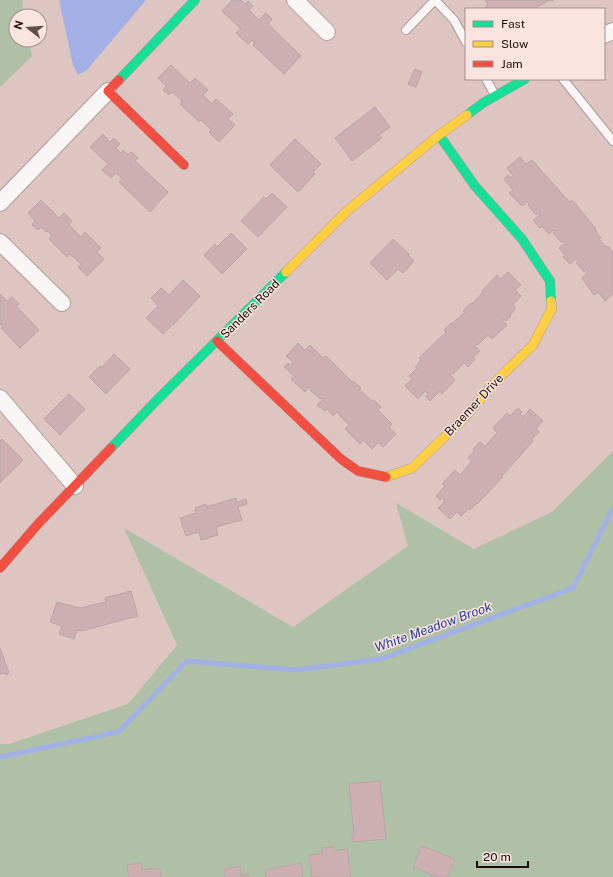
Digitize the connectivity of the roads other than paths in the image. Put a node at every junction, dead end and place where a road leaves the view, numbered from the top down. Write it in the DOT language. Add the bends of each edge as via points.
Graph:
graph roads {
  1 [pos="195,0"];
  2 [pos="295,0"];
  3 [pos="435,0"];
  4 [pos="406,30"];
  5 [pos="327,32"];
  6 [pos="465,40"];
  7 [pos="487,80"];
  8 [pos="523,80"];
  9 [pos="564,80"];
  10 [pos="108,91"];
  11 [pos="495,96"];
  12 [pos="439,135"];
  13 [pos="613,141"];
  14 [pos="184,166"];
  15 [pos="0,203"];
  16 [pos="0,242"];
  17 [pos="62,303"];
  18 [pos="217,341"];
  19 [pos="0,398"];
  20 [pos="75,486"];
  21 [pos="0,568"];
  1 -- 10 [label="street"];
  2 -- 5 [label="street"];
  3 -- 4 [label="lane"];
  3 -- 6 [label="lane" via="454,20"];
  7 -- 11 [label="lane"];
  8 -- 11 [label="street, Sanders Road"];
  9 -- 13 [label="lane"];
  10 -- 14 [label="street"];
  10 -- 15 [label="street"];
  11 -- 12 [label="street, Sanders Road"];
  12 -- 18 [label="street, Sanders Road" via="346,211"];
  12 -- 18 [label="street, Braemer Drive" via="475,186 522,239 550,281 552,308 533,345 412,468 387,477 358,471 341,459"];
  16 -- 17 [label="street"];
  18 -- 20 [label="street, Sanders Road"];
  19 -- 20 [label="street"];
  20 -- 21 [label="street, Sanders Road"];
}
